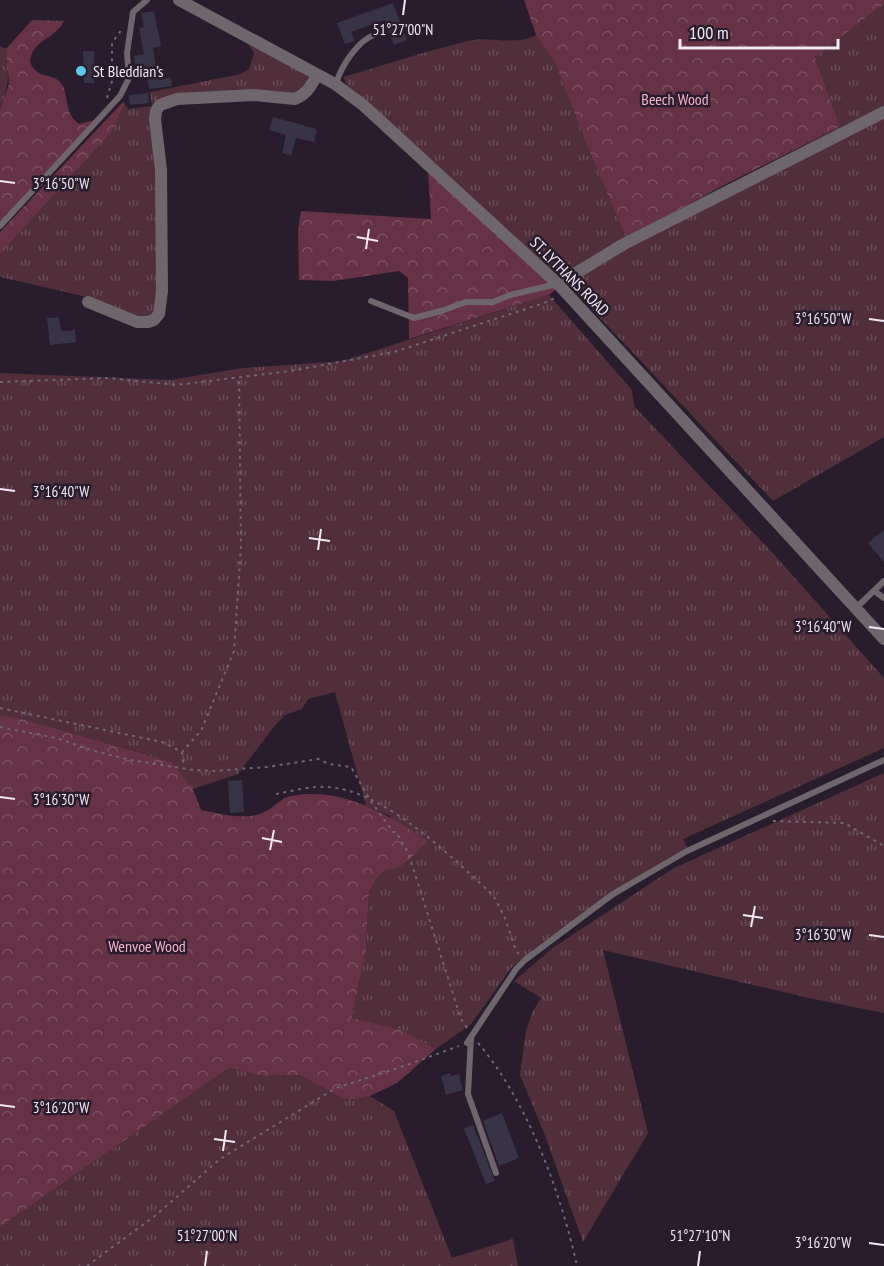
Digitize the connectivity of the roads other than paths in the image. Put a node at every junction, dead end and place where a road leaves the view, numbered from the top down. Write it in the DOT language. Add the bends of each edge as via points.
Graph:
graph roads {
  1 [pos="147,0"];
  2 [pos="179,0"];
  3 [pos="376,33"];
  4 [pos="317,75"];
  5 [pos="335,84"];
  6 [pos="884,112"];
  7 [pos="0,226"];
  8 [pos="562,288"];
  9 [pos="371,301"];
  10 [pos="88,302"];
  11 [pos="884,581"];
  12 [pos="874,591"];
  13 [pos="884,598"];
  14 [pos="856,608"];
  15 [pos="884,639"];
  16 [pos="884,760"];
  17 [pos="496,1173"];
  1 -- 7 [label="lane" via="133,12 127,53 129,78 120,96"];
  2 -- 4 [label="street, ST. LYTHANS ROAD"];
  3 -- 5 [label="lane" via="363,41 346,61"];
  4 -- 5 [label="street, ST. LYTHANS ROAD"];
  4 -- 10 [label="street" via="303,96 295,99 229,96 177,99 160,105 155,119 162,188 159,314 154,320 137,322"];
  5 -- 8 [label="street, ST. LYTHANS ROAD" via="363,105"];
  6 -- 8 [label="street" via="624,244"];
  8 -- 9 [label="lane" via="510,295 493,302 466,302 414,318"];
  8 -- 14 [label="street, ST. LYTHANS ROAD"];
  11 -- 12 [label="lane"];
  12 -- 13 [label="lane"];
  12 -- 14 [label="lane"];
  14 -- 15 [label="street, ST. LYTHANS ROAD"];
  16 -- 17 [label="lane" via="687,851 613,894 516,969 470,1038 468,1094"];
}
